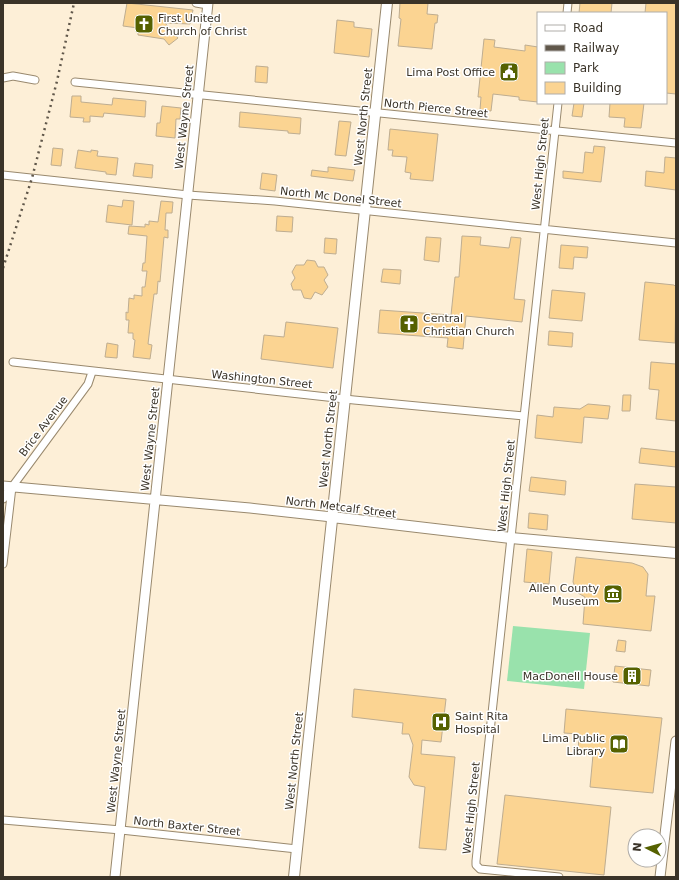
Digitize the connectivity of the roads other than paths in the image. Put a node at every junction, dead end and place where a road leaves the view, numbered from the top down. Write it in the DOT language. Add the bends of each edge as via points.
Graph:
graph roads {
  1 [pos="196,3"];
  2 [pos="387,3"];
  3 [pos="208,4"];
  4 [pos="3,78"];
  5 [pos="35,80"];
  6 [pos="75,82"];
  7 [pos="198,95"];
  8 [pos="558,104"];
  9 [pos="375,113"];
  10 [pos="555,131"];
  11 [pos="676,143"];
  12 [pos="3,175"];
  13 [pos="188,195"];
  14 [pos="365,211"];
  15 [pos="544,229"];
  16 [pos="676,243"];
  17 [pos="13,362"];
  18 [pos="92,372"];
  19 [pos="168,380"];
  20 [pos="345,399"];
  21 [pos="524,416"];
  22 [pos="7,486"];
  23 [pos="3,498"];
  24 [pos="156,500"];
  25 [pos="332,517"];
  26 [pos="511,538"];
  27 [pos="676,553"];
  28 [pos="3,564"];
  29 [pos="676,741"];
  30 [pos="3,820"];
  31 [pos="121,830"];
  32 [pos="296,849"];
  33 [pos="115,877"];
  34 [pos="294,877"];
  35 [pos="559,877"];
  36 [pos="660,877"];
  1 -- 3 [label="street"];
  2 -- 9 [label="main road, West North Street"];
  3 -- 7 [label="street, West Wayne Street"];
  4 -- 5 [label="street" via="13,76"];
  6 -- 7 [label="street, North Pierce Street"];
  7 -- 9 [label="street, North Pierce Street"];
  7 -- 13 [label="street, West Wayne Street"];
  8 -- 10 [label="street, West High Street"];
  9 -- 10 [label="street, North Pierce Street"];
  9 -- 14 [label="main road, West North Street"];
  10 -- 11 [label="street, North Pierce Street"];
  10 -- 15 [label="street, West High Street"];
  12 -- 13 [label="street, North Mc Donel Street"];
  13 -- 14 [label="street, North Mc Donel Street"];
  13 -- 19 [label="street, West Wayne Street"];
  14 -- 15 [label="street, North Mc Donel Street"];
  14 -- 20 [label="main road, West North Street"];
  15 -- 16 [label="street, North Mc Donel Street"];
  15 -- 21 [label="street, West High Street"];
  17 -- 18 [label="street, Washington Street"];
  18 -- 19 [label="street, Washington Street"];
  18 -- 22 [label="street, Brice Avenue" via="88,384"];
  19 -- 20 [label="street, Washington Street"];
  19 -- 24 [label="street, West Wayne Street"];
  20 -- 21 [label="street, Washington Street"];
  20 -- 25 [label="main road, West North Street"];
  21 -- 26 [label="street, West High Street"];
  22 -- 23 [label="street"];
  22 -- 24 [label="street, North Metcalf Street"];
  22 -- 28 [label="street, Brice Avenue"];
  24 -- 25 [label="street, North Metcalf Street"];
  24 -- 31 [label="street, West Wayne Street"];
  25 -- 26 [label="main road, North Metcalf Street"];
  25 -- 32 [label="main road, West North Street"];
  26 -- 27 [label="main road, North Metcalf Street"];
  26 -- 35 [label="street, West High Street" via="476,865 480,869"];
  29 -- 36 [label="street"];
  30 -- 31 [label="street, North Baxter Street"];
  31 -- 32 [label="street, North Baxter Street"];
  31 -- 33 [label="street, West Wayne Street"];
  32 -- 34 [label="main road, West North Street"];
}
